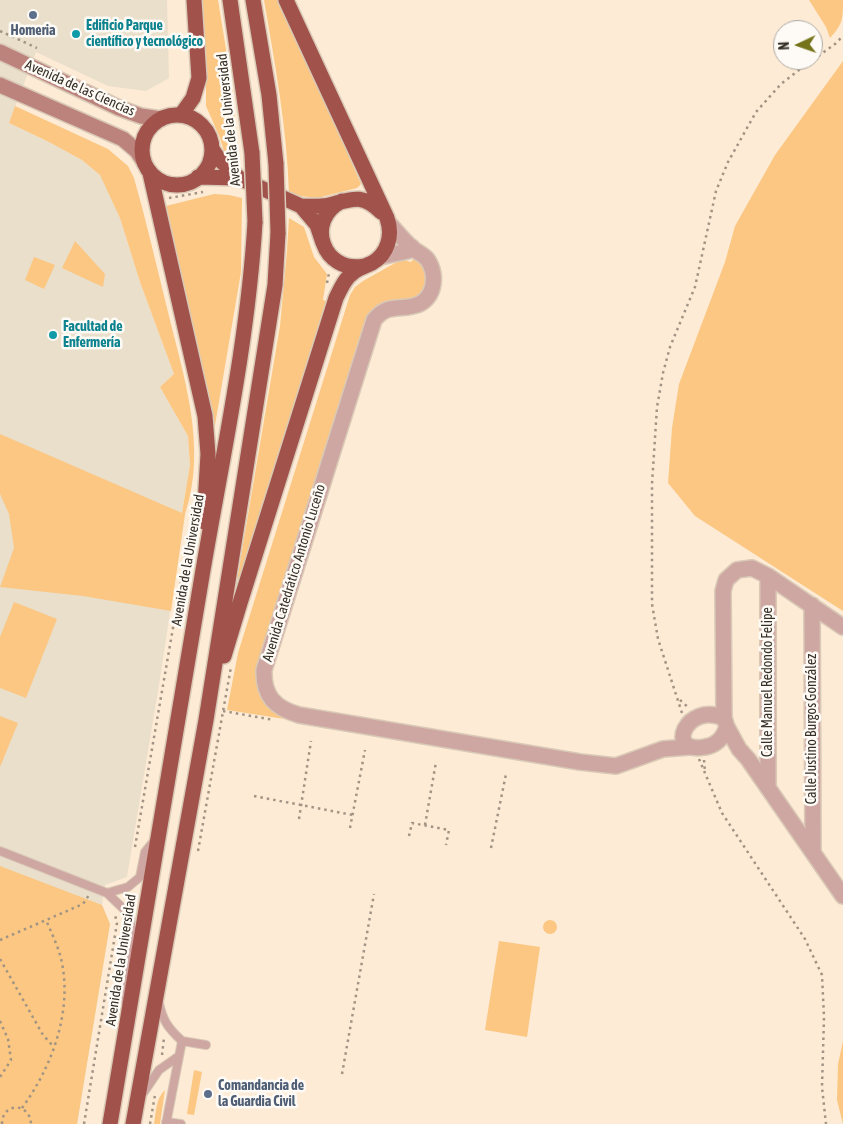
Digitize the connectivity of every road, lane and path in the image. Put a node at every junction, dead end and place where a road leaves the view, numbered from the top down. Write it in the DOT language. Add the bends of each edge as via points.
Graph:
graph roads {
  1 [pos="194,0"];
  2 [pos="230,0"];
  3 [pos="254,0"];
  4 [pos="286,0"];
  5 [pos="0,31"];
  6 [pos="843,36"];
  7 [pos="37,48"];
  8 [pos="0,52"];
  9 [pos="823,53"];
  10 [pos="800,70"];
  11 [pos="1,89"];
  12 [pos="181,115"];
  13 [pos="161,119"];
  14 [pos="212,149"];
  15 [pos="147,167"];
  16 [pos="198,177"];
  17 [pos="239,178"];
  18 [pos="342,201"];
  19 [pos="301,206"];
  20 [pos="386,218"];
  21 [pos="323,243"];
  22 [pos="412,248"];
  23 [pos="380,257"];
  24 [pos="364,266"];
  25 [pos="192,518"];
  26 [pos="203,571"];
  27 [pos="768,576"];
  28 [pos="812,605"];
  29 [pos="843,627"];
  30 [pos="232,660"];
  31 [pos="679,699"];
  32 [pos="223,711"];
  33 [pos="206,720"];
  34 [pos="276,720"];
  35 [pos="720,725"];
  36 [pos="684,730"];
  37 [pos="311,741"];
  38 [pos="692,748"];
  39 [pos="663,749"];
  40 [pos="365,750"];
  41 [pos="436,762"];
  42 [pos="506,774"];
  43 [pos="768,788"];
  44 [pos="254,796"];
  45 [pos="301,805"];
  46 [pos="353,815"];
  47 [pos="298,819"];
  48 [pos="425,826"];
  49 [pos="350,828"];
  50 [pos="409,836"];
  51 [pos="157,838"];
  52 [pos="446,845"];
  53 [pos="135,848"];
  54 [pos="491,848"];
  55 [pos="0,851"];
  56 [pos="813,853"];
  57 [pos="197,855"];
  58 [pos="95,888"];
  59 [pos="107,893"];
  60 [pos="374,894"];
  61 [pos="843,896"];
  62 [pos="46,920"];
  63 [pos="0,940"];
  64 [pos="0,959"];
  65 [pos="158,987"];
  66 [pos="128,1015"];
  67 [pos="0,1021"];
  68 [pos="167,1024"];
  69 [pos="182,1041"];
  70 [pos="206,1045"];
  71 [pos="54,1047"];
  72 [pos="179,1056"];
  73 [pos="159,1070"];
  74 [pos="342,1074"];
  75 [pos="0,1078"];
  76 [pos="22,1108"];
  77 [pos="136,1108"];
  78 [pos="0,1113"];
  79 [pos="3,1117"];
  80 [pos="166,1123"];
  81 [pos="2,1124"];
  82 [pos="31,1124"];
  83 [pos="84,1124"];
  84 [pos="110,1124"];
  85 [pos="134,1124"];
  86 [pos="150,1124"];
  87 [pos="181,1124"];
  88 [pos="826,1124"];
  1 -- 12 [label="highway" via="200,78 193,98"];
  2 -- 26 [label="highway, Avenida de la Universidad, bridge" via="252,153 255,222 240,367"];
  3 -- 33 [label="highway, bridge" via="276,164 278,233 275,285"];
  4 -- 20 [label="highway"];
  5 -- 7 [label="path"];
  6 -- 9 [label="path"];
  8 -- 13 [label="main road, Avenida de las Ciencias" via="118,108"];
  10 -- 31 [label="path" via="781,84 756,112 728,162 716,191 695,287 670,347 663,373 657,407 652,484 652,604 658,638"];
  11 -- 15 [label="main road" via="123,139 137,151"];
  12 -- 13 [label="highway"];
  12 -- 14 [label="highway" via="203,127"];
  13 -- 15 [label="highway" via="150,127 145,136 142,150"];
  14 -- 16 [label="highway" via="208,165"];
  14 -- 17 [label="highway"];
  15 -- 16 [label="highway" via="164,183 186,184"];
  15 -- 26 [label="highway" via="204,416 208,454"];
  16 -- 17 [label="highway"];
  17 -- 19 [label="highway"];
  18 -- 19 [label="highway"];
  18 -- 20 [label="highway" via="367,200"];
  18 -- 21 [label="highway" via="324,218"];
  19 -- 21 [label="highway" via="317,225"];
  20 -- 22 [label="street, Avenida Catedrático Antonio Luceño"];
  20 -- 23 [label="highway" via="390,230 388,243"];
  21 -- 24 [label="highway" via="330,256 339,263 350,267"];
  22 -- 23 [label="street"];
  22 -- 39 [label="street, Avenida Catedrático Antonio Luceño" via="427,259 434,286 418,304 388,308 374,320 264,670 269,696 282,709 299,715 580,762 616,766"];
  23 -- 24 [label="highway"];
  24 -- 33 [label="highway" via="343,283 336,298"];
  25 -- 53 [label="path"];
  26 -- 51 [label="highway, Avenida de la Universidad"];
  27 -- 28 [label="street"];
  27 -- 35 [label="street" via="752,568 737,570 726,580 723,591 724,696"];
  27 -- 43 [label="street, Calle Manuel Redondo Felipe"];
  28 -- 29 [label="street"];
  28 -- 56 [label="street, Calle Justino Burgos González"];
  30 -- 32 [label="path"];
  32 -- 34 [label="path"];
  32 -- 57 [label="path"];
  33 -- 65 [label="highway"];
  35 -- 36 [label="street" via="695,718"];
  35 -- 38 [label="street" via="709,746"];
  35 -- 43 [label="street"];
  36 -- 38 [label="street" via="684,742"];
  36 -- 39 [label="street, Avenida Catedrático Antonio Luceño"];
  37 -- 45 [label="path"];
  38 -- 39 [label="street, Avenida Catedrático Antonio Luceño"];
  38 -- 88 [label="path" via="722,813 805,939 822,975 822,1087"];
  40 -- 46 [label="path"];
  41 -- 48 [label="path"];
  42 -- 54 [label="path"];
  43 -- 56 [label="street"];
  44 -- 45 [label="path"];
  45 -- 46 [label="path"];
  45 -- 47 [label="path"];
  46 -- 49 [label="path"];
  48 -- 50 [label="path" via="412,823"];
  48 -- 52 [label="path" via="449,830"];
  51 -- 59 [label="lane" via="145,852 140,877 128,887"];
  51 -- 66 [label="highway, Avenida de la Universidad"];
  55 -- 58 [label="lane"];
  56 -- 61 [label="street"];
  58 -- 59 [label="lane"];
  58 -- 62 [label="path" via="83,904"];
  59 -- 66 [label="lane" via="130,915 132,931 123,986"];
  59 -- 83 [label="path" via="117,923"];
  60 -- 74 [label="path"];
  62 -- 63 [label="path"];
  62 -- 71 [label="path" via="62,962 65,985 64,1012"];
  64 -- 71 [label="path" via="43,1035"];
  65 -- 68 [label="lane" via="158,1002"];
  65 -- 77 [label="highway"];
  66 -- 84 [label="highway, Avenida de la Universidad"];
  67 -- 75 [label="path" via="8,1040 11,1060"];
  68 -- 69 [label="lane"];
  68 -- 73 [label="path"];
  69 -- 70 [label="lane"];
  69 -- 72 [label="lane"];
  71 -- 76 [label="path" via="37,1088"];
  72 -- 73 [label="lane"];
  72 -- 80 [label="lane"];
  73 -- 77 [label="lane"];
  73 -- 86 [label="path"];
  76 -- 79 [label="path" via="8,1110"];
  76 -- 82 [label="path" via="29,1114"];
  77 -- 85 [label="highway"];
  78 -- 79 [label="path"];
  79 -- 81 [label="path"];
  80 -- 87 [label="lane"];
}
